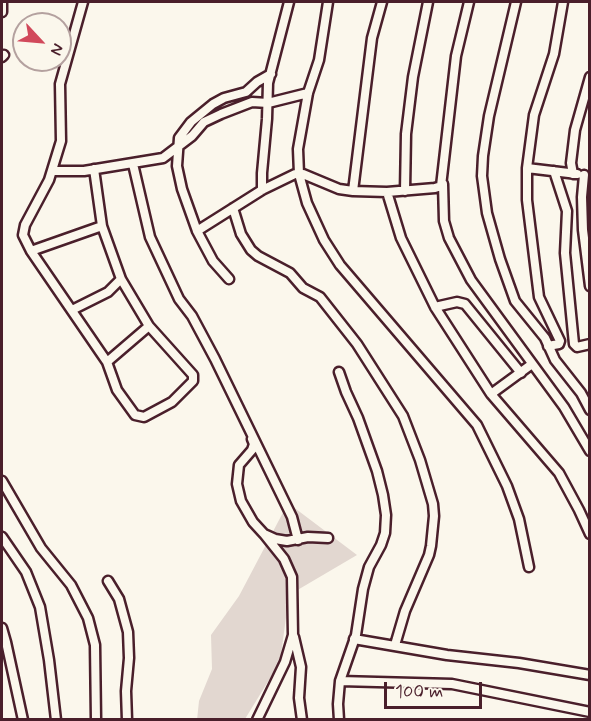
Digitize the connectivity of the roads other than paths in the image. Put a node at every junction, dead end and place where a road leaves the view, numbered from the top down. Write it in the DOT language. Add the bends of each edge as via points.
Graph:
graph roads {
  1 [pos="82,2"];
  2 [pos="289,2"];
  3 [pos="328,2"];
  4 [pos="381,2"];
  5 [pos="428,2"];
  6 [pos="469,2"];
  7 [pos="516,2"];
  8 [pos="563,2"];
  9 [pos="2,3"];
  10 [pos="2,12"];
  11 [pos="271,74"];
  12 [pos="590,77"];
  13 [pos="308,93"];
  14 [pos="268,103"];
  15 [pos="178,146"];
  16 [pos="133,164"];
  17 [pos="527,168"];
  18 [pos="94,169"];
  19 [pos="52,171"];
  20 [pos="554,171"];
  21 [pos="299,174"];
  22 [pos="573,174"];
  23 [pos="587,176"];
  24 [pos="443,184"];
  25 [pos="262,190"];
  26 [pos="353,191"];
  27 [pos="405,191"];
  28 [pos="387,192"];
  29 [pos="233,208"];
  30 [pos="102,226"];
  31 [pos="196,231"];
  32 [pos="31,251"];
  33 [pos="121,279"];
  34 [pos="229,279"];
  35 [pos="590,286"];
  36 [pos="435,307"];
  37 [pos="72,310"];
  38 [pos="149,326"];
  39 [pos="590,344"];
  40 [pos="548,346"];
  41 [pos="107,362"];
  42 [pos="532,364"];
  43 [pos="339,372"];
  44 [pos="521,373"];
  45 [pos="491,394"];
  46 [pos="590,410"];
  47 [pos="249,430"];
  48 [pos="590,451"];
  49 [pos="2,481"];
  50 [pos="264,534"];
  51 [pos="590,534"];
  52 [pos="2,537"];
  53 [pos="328,538"];
  54 [pos="298,540"];
  55 [pos="529,567"];
  56 [pos="108,581"];
  57 [pos="2,628"];
  58 [pos="293,634"];
  59 [pos="354,639"];
  60 [pos="395,645"];
  61 [pos="590,675"];
  62 [pos="340,681"];
  63 [pos="590,712"];
  64 [pos="23,720"];
  65 [pos="56,720"];
  66 [pos="96,720"];
  67 [pos="127,720"];
  68 [pos="257,720"];
  69 [pos="302,720"];
  70 [pos="339,720"];
  1 -- 19 [label="street" via="60,84 62,135"];
  2 -- 11 [label="street"];
  3 -- 13 [label="street" via="319,60"];
  4 -- 26 [label="street" via="372,38"];
  5 -- 27 [label="street" via="406,134"];
  6 -- 24 [label="street" via="456,56"];
  7 -- 40 [label="street" via="489,116 482,176 490,224 514,299"];
  8 -- 17 [label="street" via="554,54 534,115"];
  9 -- 10 [label="street"];
  11 -- 14 [label="street"];
  11 -- 15 [label="street" via="246,92 208,107 182,132"];
  12 -- 22 [label="street" via="573,142"];
  13 -- 14 [label="street"];
  13 -- 21 [label="street" via="298,149"];
  14 -- 15 [label="street" via="252,102 207,120"];
  14 -- 25 [label="street"];
  15 -- 16 [label="street" via="164,158"];
  15 -- 31 [label="street" via="182,189"];
  16 -- 18 [label="street"];
  16 -- 47 [label="street" via="150,237"];
  17 -- 20 [label="street"];
  17 -- 40 [label="street" via="539,297 560,341"];
  18 -- 19 [label="street"];
  18 -- 30 [label="street"];
  19 -- 32 [label="street" via="25,225 23,235"];
  20 -- 22 [label="street"];
  20 -- 39 [label="street" via="567,211 565,253 573,344"];
  21 -- 25 [label="street"];
  21 -- 26 [label="street"];
  21 -- 55 [label="street" via="309,209 340,266 477,425 507,486"];
  22 -- 23 [label="street"];
  23 -- 35 [label="street" via="582,197"];
  24 -- 27 [label="street"];
  24 -- 42 [label="street" via="449,238 476,287"];
  25 -- 29 [label="street"];
  26 -- 28 [label="street"];
  27 -- 28 [label="street"];
  28 -- 36 [label="street" via="407,251"];
  29 -- 31 [label="street"];
  29 -- 60 [label="street" via="251,250 320,297 357,344 403,416 420,460 433,504 431,546"];
  30 -- 32 [label="street"];
  30 -- 33 [label="street"];
  31 -- 34 [label="street"];
  32 -- 37 [label="street"];
  33 -- 37 [label="street" via="108,292"];
  33 -- 38 [label="street"];
  36 -- 44 [label="street" via="465,304"];
  36 -- 45 [label="street"];
  37 -- 41 [label="street"];
  38 -- 41 [label="street"];
  38 -- 41 [label="street" via="193,375 193,381 172,402 144,417 135,415 117,390"];
  40 -- 46 [label="street"];
  42 -- 44 [label="street"];
  42 -- 48 [label="street"];
  43 -- 59 [label="street" via="384,495 386,515 385,533 363,589"];
  44 -- 45 [label="street"];
  45 -- 51 [label="street" via="552,464"];
  47 -- 50 [label="street" via="254,444 239,465 237,484 241,501"];
  47 -- 54 [label="street" via="292,517"];
  49 -- 66 [label="street" via="41,548 71,585 88,618 95,645"];
  50 -- 54 [label="street" via="275,539"];
  50 -- 58 [label="street" via="284,559 292,577"];
  52 -- 65 [label="street" via="26,572 40,607"];
  53 -- 54 [label="street"];
  56 -- 67 [label="street" via="119,599 128,632"];
  57 -- 64 [label="street"];
  58 -- 68 [label="street" via="285,662"];
  58 -- 69 [label="street" via="301,667"];
  59 -- 60 [label="street"];
  59 -- 62 [label="street"];
  60 -- 61 [label="street"];
  62 -- 63 [label="street" via="452,684"];
  62 -- 70 [label="street"];
}
